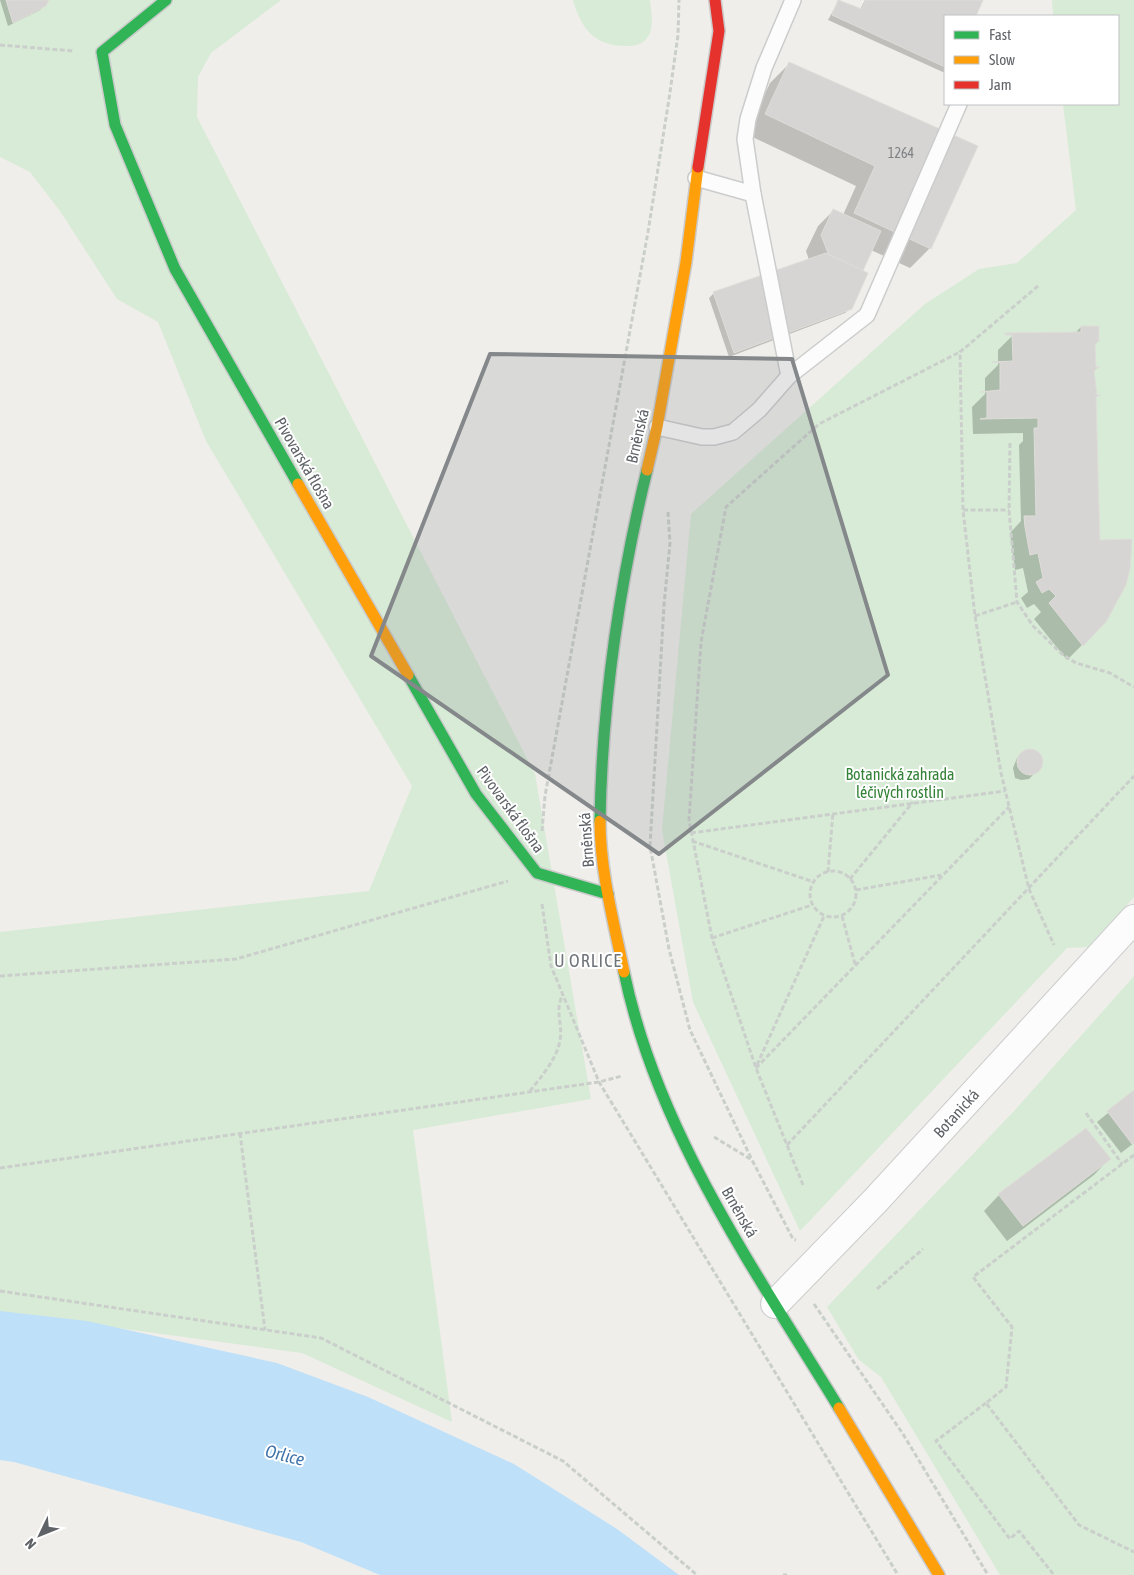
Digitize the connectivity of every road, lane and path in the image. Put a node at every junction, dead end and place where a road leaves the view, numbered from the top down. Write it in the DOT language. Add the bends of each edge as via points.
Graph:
graph roads {
  1 [pos="166,0"];
  2 [pos="715,0"];
  3 [pos="793,0"];
  4 [pos="729,8"];
  5 [pos="718,31"];
  6 [pos="0,45"];
  7 [pos="102,52"];
  8 [pos="959,105"];
  9 [pos="696,178"];
  10 [pos="753,194"];
  11 [pos="1038,286"];
  12 [pos="960,352"];
  13 [pos="789,376"];
  14 [pos="657,428"];
  15 [pos="1010,443"];
  16 [pos="668,509"];
  17 [pos="963,510"];
  18 [pos="1009,510"];
  19 [pos="1017,602"];
  20 [pos="975,616"];
  21 [pos="1134,687"];
  22 [pos="1134,776"];
  23 [pos="1005,791"];
  24 [pos="913,802"];
  25 [pos="1009,806"];
  26 [pos="833,813"];
  27 [pos="691,833"];
  28 [pos="692,840"];
  29 [pos="828,872"];
  30 [pos="537,873"];
  31 [pos="941,875"];
  32 [pos="850,879"];
  33 [pos="814,882"];
  34 [pos="856,890"];
  35 [pos="1029,890"];
  36 [pos="608,894"];
  37 [pos="812,905"];
  38 [pos="824,916"];
  39 [pos="842,916"];
  40 [pos="1134,919"];
  41 [pos="712,938"];
  42 [pos="1054,945"];
  43 [pos="856,964"];
  44 [pos="0,976"];
  45 [pos="563,994"];
  46 [pos="756,1068"];
  47 [pos="529,1092"];
  48 [pos="1086,1113"];
  49 [pos="240,1134"];
  50 [pos="710,1135"];
  51 [pos="787,1145"];
  52 [pos="1134,1155"];
  53 [pos="752,1160"];
  54 [pos="1122,1164"];
  55 [pos="0,1168"];
  56 [pos="803,1185"];
  57 [pos="923,1249"];
  58 [pos="827,1250"];
  59 [pos="798,1280"];
  60 [pos="877,1289"];
  61 [pos="0,1291"];
  62 [pos="775,1304"];
  63 [pos="266,1330"];
  64 [pos="986,1403"];
  65 [pos="1134,1552"];
  66 [pos="698,1575"];
  67 [pos="783,1575"];
  68 [pos="787,1575"];
  69 [pos="898,1575"];
  70 [pos="939,1575"];
  71 [pos="988,1575"];
  72 [pos="1054,1575"];
  1 -- 7 [label="street"];
  2 -- 5 [label="street, Brněnská"];
  3 -- 10 [label="lane" via="764,68 748,119 746,155"];
  4 -- 5 [label="street, Brněnská"];
  5 -- 9 [label="street, Brněnská"];
  6 -- 7 [label="path"];
  7 -- 30 [label="street, Pivovarská flošna" via="115,125 175,269 476,794"];
  8 -- 13 [label="lane" via="867,315"];
  9 -- 10 [label="lane"];
  9 -- 14 [label="street, Brněnská" via="686,262"];
  10 -- 13 [label="lane"];
  11 -- 12 [label="path"];
  12 -- 17 [label="path"];
  12 -- 27 [label="path" via="819,424 726,507 701,642 689,820"];
  13 -- 14 [label="lane" via="745,423 724,436 702,437"];
  14 -- 36 [label="street, Brněnská" via="628,545 614,630 600,753 600,838"];
  15 -- 18 [label="path"];
  16 -- 53 [label="path" via="670,543 650,846 669,949 690,1030"];
  17 -- 18 [label="path"];
  17 -- 20 [label="path"];
  18 -- 19 [label="path"];
  19 -- 20 [label="path"];
  19 -- 21 [label="path" via="1033,626 1062,655 1076,663 1110,673"];
  20 -- 23 [label="path"];
  22 -- 35 [label="path"];
  23 -- 24 [label="path"];
  23 -- 25 [label="path"];
  24 -- 26 [label="path"];
  24 -- 32 [label="path"];
  25 -- 31 [label="path"];
  25 -- 35 [label="path"];
  26 -- 27 [label="path"];
  26 -- 29 [label="path"];
  27 -- 28 [label="path"];
  28 -- 33 [label="path"];
  28 -- 41 [label="path"];
  29 -- 32 [label="path" via="840,872"];
  29 -- 33 [label="path"];
  30 -- 36 [label="street, Pivovarská flošna"];
  30 -- 44 [label="path" via="236,959"];
  31 -- 34 [label="path"];
  31 -- 43 [label="path"];
  32 -- 34 [label="path"];
  33 -- 37 [label="path" via="810,897"];
  34 -- 39 [label="path" via="854,906"];
  35 -- 42 [label="path"];
  35 -- 51 [label="path"];
  36 -- 62 [label="street, Brněnská" via="627,987 651,1068 682,1141"];
  37 -- 38 [label="path"];
  37 -- 41 [label="path"];
  38 -- 39 [label="path"];
  38 -- 46 [label="path"];
  39 -- 43 [label="path"];
  40 -- 58 [label="street, Botanická"];
  41 -- 46 [label="path"];
  43 -- 46 [label="path"];
  45 -- 47 [label="path" via="558,1004 560,1040 550,1065"];
  46 -- 51 [label="path"];
  47 -- 49 [label="path"];
  47 -- 69 [label="path" via="599,1082"];
  48 -- 54 [label="path"];
  49 -- 55 [label="path"];
  49 -- 63 [label="path"];
  50 -- 53 [label="path"];
  51 -- 56 [label="path"];
  52 -- 54 [label="path"];
  53 -- 58 [label="path" via="793,1239"];
  54 -- 64 [label="path" via="973,1277 1012,1327 1006,1387"];
  57 -- 60 [label="path"];
  58 -- 59 [label="street, Botanická"];
  59 -- 62 [label="street, Botanická"];
  59 -- 71 [label="path" via="903,1434"];
  61 -- 63 [label="path"];
  62 -- 70 [label="street, Brněnská"];
  63 -- 66 [label="path" via="321,1338 563,1461"];
  64 -- 65 [label="path" via="1079,1525"];
  64 -- 72 [label="path" via="936,1441 1010,1539 1019,1531"];
  67 -- 68 [label="path"];
}
